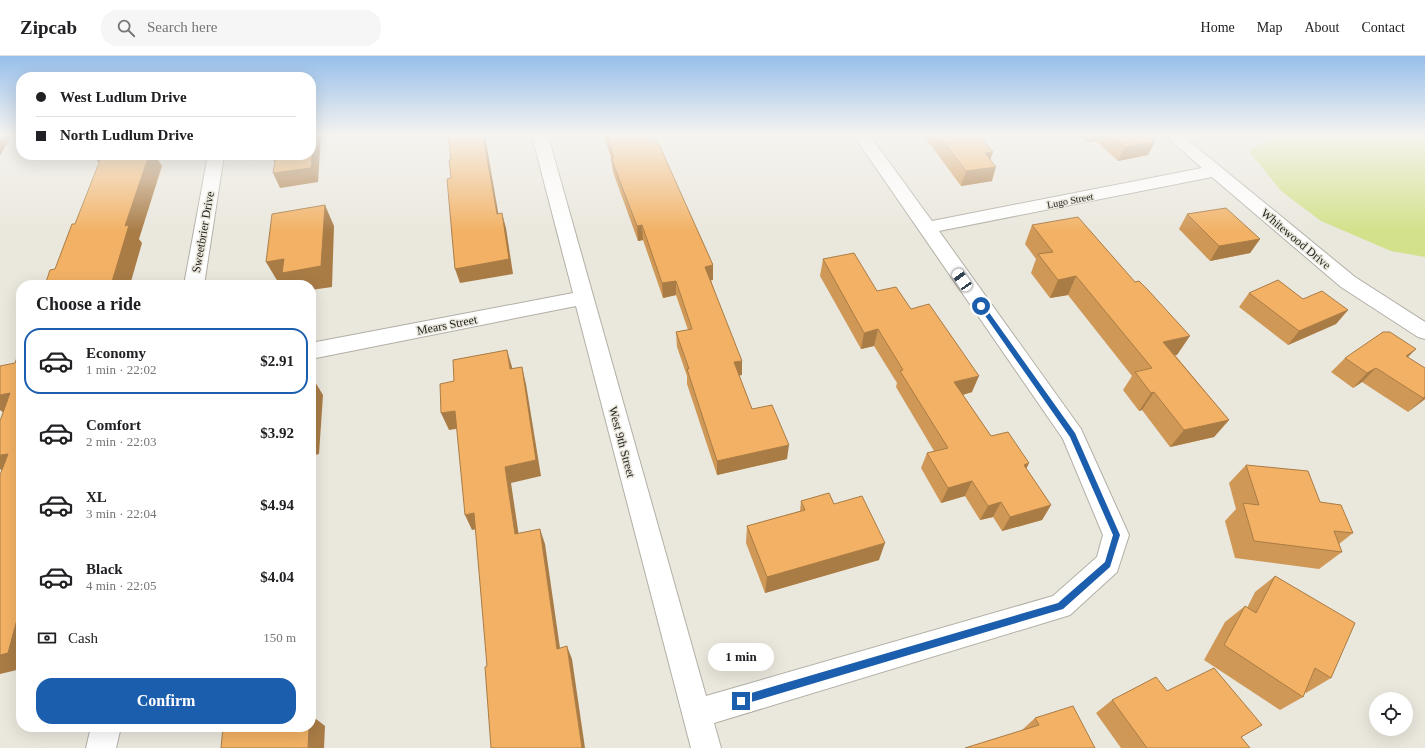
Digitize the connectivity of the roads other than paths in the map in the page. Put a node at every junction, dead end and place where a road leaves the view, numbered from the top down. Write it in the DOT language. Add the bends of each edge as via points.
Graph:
graph roads {
  1 [pos="214,168"];
  2 [pos="549,168"];
  3 [pos="884,168"];
  4 [pos="1212,168"];
  5 [pos="1215,171"];
  6 [pos="926,228"];
  7 [pos="195,280"];
  8 [pos="583,298"];
  9 [pos="1425,332"];
  10 [pos="316,350"];
  11 [pos="696,714"];
  12 [pos="105,732"];
  13 [pos="102,748"];
  14 [pos="706,748"];
  1 -- 7 [label="street, Sweetbrier Drive"];
  2 -- 8 [label="street, West 9th Street"];
  3 -- 6 [label="street"];
  4 -- 5 [label="street, Whitewood Drive"];
  5 -- 6 [label="street, Lugo Street"];
  5 -- 9 [label="street, Whitewood Drive" via="1348,282"];
  6 -- 11 [label="street" via="1073,435 1116,535 1108,564 1060,606"];
  8 -- 10 [label="street, Mears Street"];
  8 -- 11 [label="street, West 9th Street"];
  11 -- 14 [label="street, West 9th Street"];
  12 -- 13 [label="street"];
}
